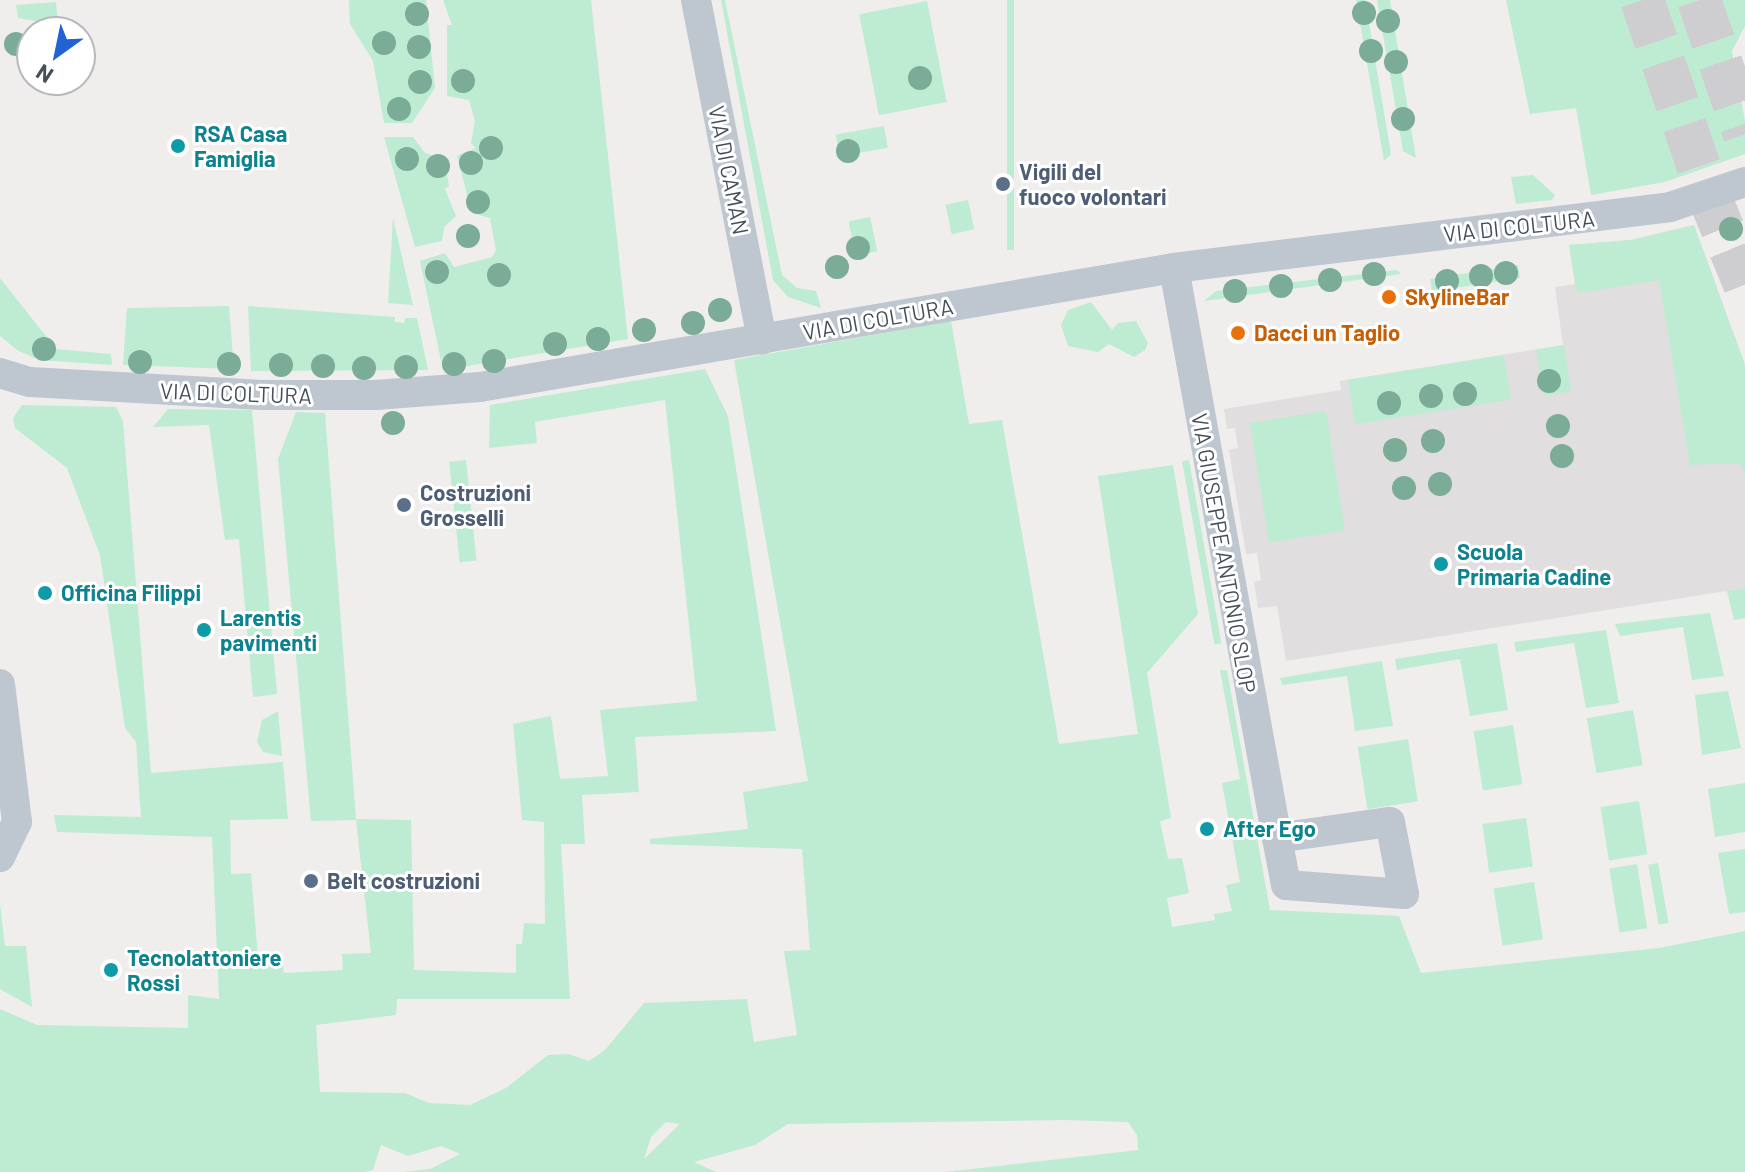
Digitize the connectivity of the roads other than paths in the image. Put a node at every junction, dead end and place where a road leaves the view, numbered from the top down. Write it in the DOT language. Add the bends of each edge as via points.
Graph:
graph roads {
  1 [pos="696,0"];
  2 [pos="1745,182"];
  3 [pos="1174,268"];
  4 [pos="762,340"];
  5 [pos="1,381"];
  6 [pos="0,684"];
  7 [pos="1277,838"];
  8 [pos="0,857"];
  1 -- 4 [label="street, VIA DI CAMAN"];
  2 -- 3 [label="street, VIA DI COLTURA" via="1670,207"];
  3 -- 4 [label="street, VIA DI COLTURA"];
  3 -- 7 [label="street, VIA GIUSEPPE ANTONIO SLOP"];
  4 -- 5 [label="street, VIA DI COLTURA" via="480,387 376,395"];
  6 -- 8 [label="street" via="17,822"];
  7 -- 7 [label="street, VIA GIUSEPPE ANTONIO SLOP" via="1390,822 1404,894 1286,885"];
}
